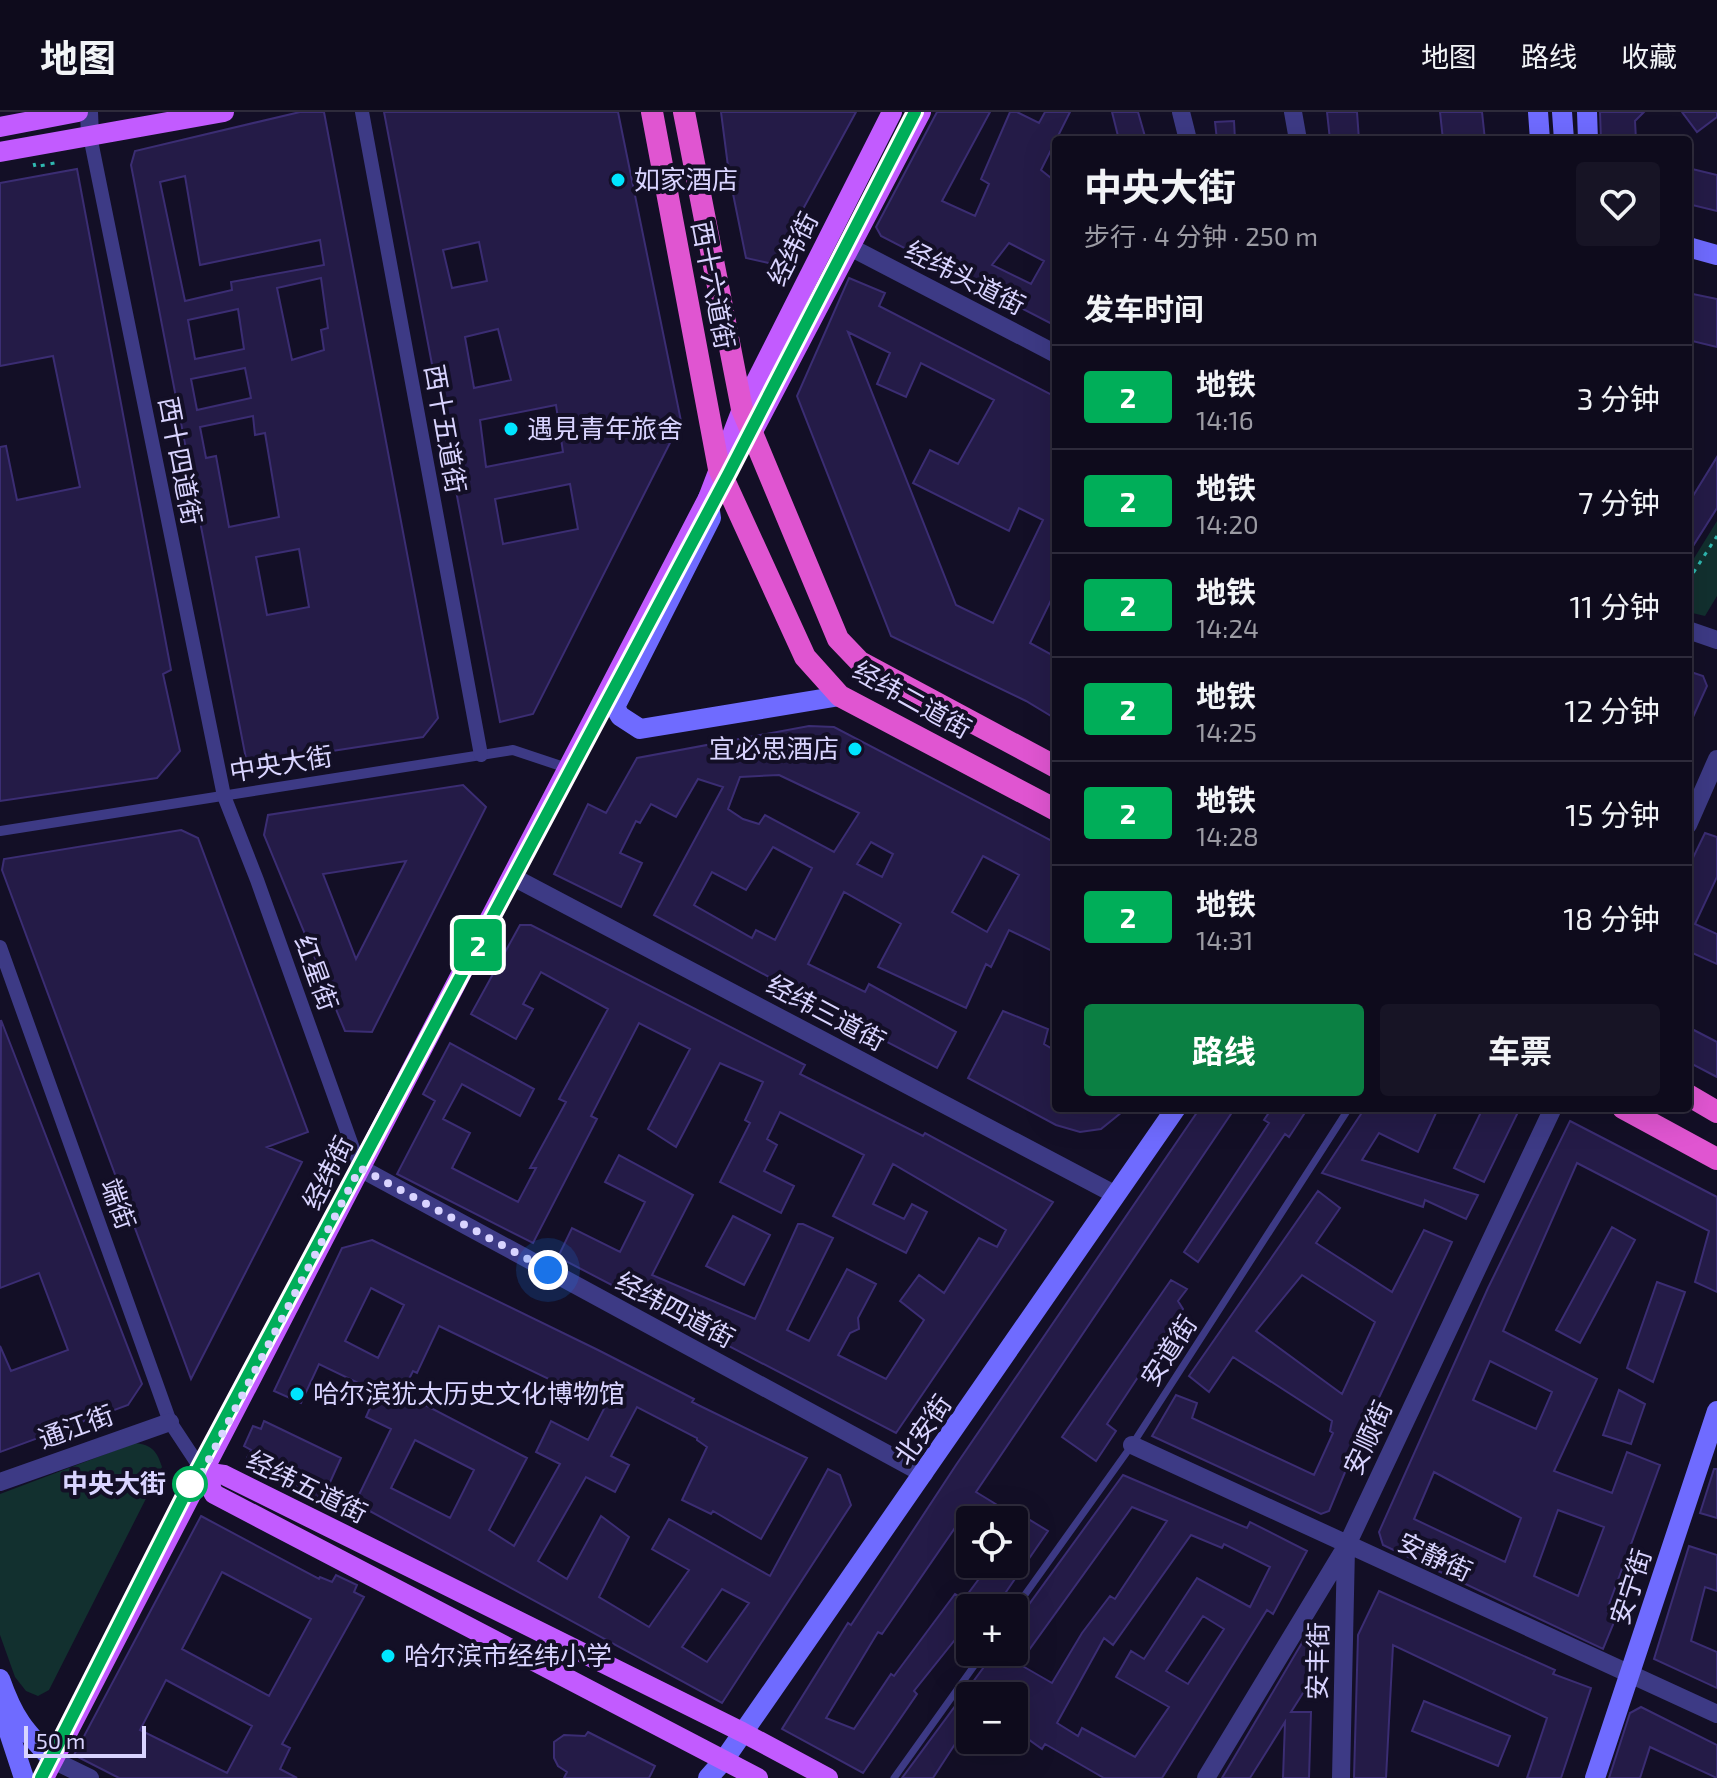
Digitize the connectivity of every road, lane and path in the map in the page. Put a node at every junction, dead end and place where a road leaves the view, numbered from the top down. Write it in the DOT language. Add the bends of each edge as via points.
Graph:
graph roads {
  1 [pos="78,112"];
  2 [pos="89,112"];
  3 [pos="224,112"];
  4 [pos="362,112"];
  5 [pos="652,112"];
  6 [pos="684,112"];
  7 [pos="892,112"];
  8 [pos="921,112"];
  9 [pos="1181,112"];
  10 [pos="1293,112"];
  11 [pos="1538,112"];
  12 [pos="1562,112"];
  13 [pos="1587,112"];
  14 [pos="0,127"];
  15 [pos="90,136"];
  16 [pos="1187,136"];
  17 [pos="1297,136"];
  18 [pos="1540,136"];
  19 [pos="1564,136"];
  20 [pos="1588,136"];
  21 [pos="0,152"];
  22 [pos="68,160"];
  23 [pos="35,167"];
  24 [pos="850,247"];
  25 [pos="1692,248"];
  26 [pos="1717,255"];
  27 [pos="1052,352"];
  28 [pos="742,409"];
  29 [pos="751,435"];
  30 [pos="719,469"];
  31 [pos="708,498"];
  32 [pos="1717,536"];
  33 [pos="1692,575"];
  34 [pos="1692,631"];
  35 [pos="1717,640"];
  36 [pos="840,696"];
  37 [pos="481,755"];
  38 [pos="1717,759"];
  39 [pos="1052,765"];
  40 [pos="567,768"];
  41 [pos="224,796"];
  42 [pos="1708,804"];
  43 [pos="1052,808"];
  44 [pos="1692,821"];
  45 [pos="0,831"];
  46 [pos="511,876"];
  47 [pos="0,947"];
  48 [pos="1692,1097"];
  49 [pos="1173,1112"];
  50 [pos="1346,1112"];
  51 [pos="1551,1112"];
  52 [pos="1630,1112"];
  53 [pos="1717,1112"];
  54 [pos="1717,1159"];
  55 [pos="360,1168"];
  56 [pos="1116,1195"];
  57 [pos="1717,1411"];
  58 [pos="170,1422"];
  59 [pos="1132,1445"];
  60 [pos="203,1472"];
  61 [pos="924,1474"];
  62 [pos="0,1482"];
  63 [pos="1347,1545"];
  64 [pos="1025,1594"];
  65 [pos="974,1666"];
  66 [pos="1630,1674"];
  67 [pos="0,1679"];
  68 [pos="0,1706"];
  69 [pos="1717,1714"];
  70 [pos="742,1732"];
  71 [pos="724,1760"];
  72 [pos="49,1769"];
  73 [pos="24,1778"];
  74 [pos="90,1778"];
  75 [pos="708,1778"];
  76 [pos="758,1778"];
  77 [pos="828,1778"];
  78 [pos="894,1778"];
  79 [pos="1206,1778"];
  80 [pos="1341,1778"];
  81 [pos="1595,1778"];
  1 -- 14 [label="main road"];
  2 -- 15 [label="street"];
  3 -- 15 [label="main road"];
  4 -- 37 [label="street, 西十五道街"];
  5 -- 30 [label="highway, 西十六道街"];
  6 -- 28 [label="highway, 西十六道街"];
  7 -- 28 [label="main road, 经纬街"];
  8 -- 24 [label="main road, 经纬街"];
  9 -- 16 [label="street"];
  10 -- 17 [label="street"];
  11 -- 18 [label="main road"];
  12 -- 19 [label="main road"];
  13 -- 20 [label="main road"];
  15 -- 21 [label="main road"];
  15 -- 41 [label="street, 西十四道街"];
  22 -- 23 [label="path"];
  24 -- 27 [label="street, 经纬头道街"];
  24 -- 29 [label="main road, 经纬街"];
  25 -- 26 [label="main road"];
  28 -- 29 [label="highway, 经纬二道街"];
  28 -- 30 [label="main road, 经纬街"];
  29 -- 39 [label="highway, 经纬二道街" via="838,639 847,649 860,662"];
  30 -- 31 [label="main road, 经纬街"];
  30 -- 36 [label="highway, 经纬二道街" via="805,657"];
  31 -- 36 [label="main road" via="711,518 615,707 620,716 640,729"];
  31 -- 40 [label="main road, 经纬街"];
  32 -- 33 [label="path"];
  34 -- 35 [label="street"];
  36 -- 43 [label="highway, 经纬二道街"];
  37 -- 40 [label="street, 中央大街" via="513,750"];
  37 -- 41 [label="street, 中央大街"];
  38 -- 42 [label="street"];
  40 -- 46 [label="main road, 经纬街"];
  41 -- 45 [label="street, 中央大街"];
  41 -- 55 [label="street, 红星街"];
  42 -- 44 [label="street"];
  46 -- 55 [label="main road, 经纬街"];
  46 -- 56 [label="street, 经纬三道街"];
  47 -- 58 [label="street, 端街"];
  48 -- 53 [label="highway"];
  49 -- 56 [label="main road, 北安街"];
  50 -- 59 [label="lane, 安道街"];
  51 -- 63 [label="street, 安顺街"];
  52 -- 54 [label="highway"];
  55 -- 60 [label="main road, 经纬街"];
  55 -- 61 [label="street, 经纬四道街"];
  56 -- 61 [label="main road, 北安街"];
  57 -- 66 [label="main road, 安宁街"];
  58 -- 60 [label="street, 端街"];
  58 -- 62 [label="street, 通江街"];
  59 -- 63 [label="street, 安静街"];
  59 -- 64 [label="lane, 安道街"];
  60 -- 70 [label="main road, 经纬五道街" via="224,1475"];
  60 -- 71 [label="main road, 经纬五道街" via="214,1494"];
  60 -- 72 [label="main road, 经纬街"];
  61 -- 70 [label="main road, 北安街"];
  63 -- 66 [label="street, 安静街"];
  63 -- 79 [label="street, 安顺街"];
  63 -- 80 [label="street, 安丰街"];
  65 -- 78 [label="lane"];
  66 -- 69 [label="street, 安静街"];
  66 -- 81 [label="main road, 安宁街"];
  67 -- 72 [label="main road" via="11,1710"];
  68 -- 73 [label="main road"];
  70 -- 71 [label="main road, 北安街"];
  70 -- 77 [label="main road, 经纬五道街"];
  71 -- 75 [label="main road, 北安街"];
  71 -- 76 [label="main road, 经纬五道街"];
  72 -- 74 [label="street"];
}
